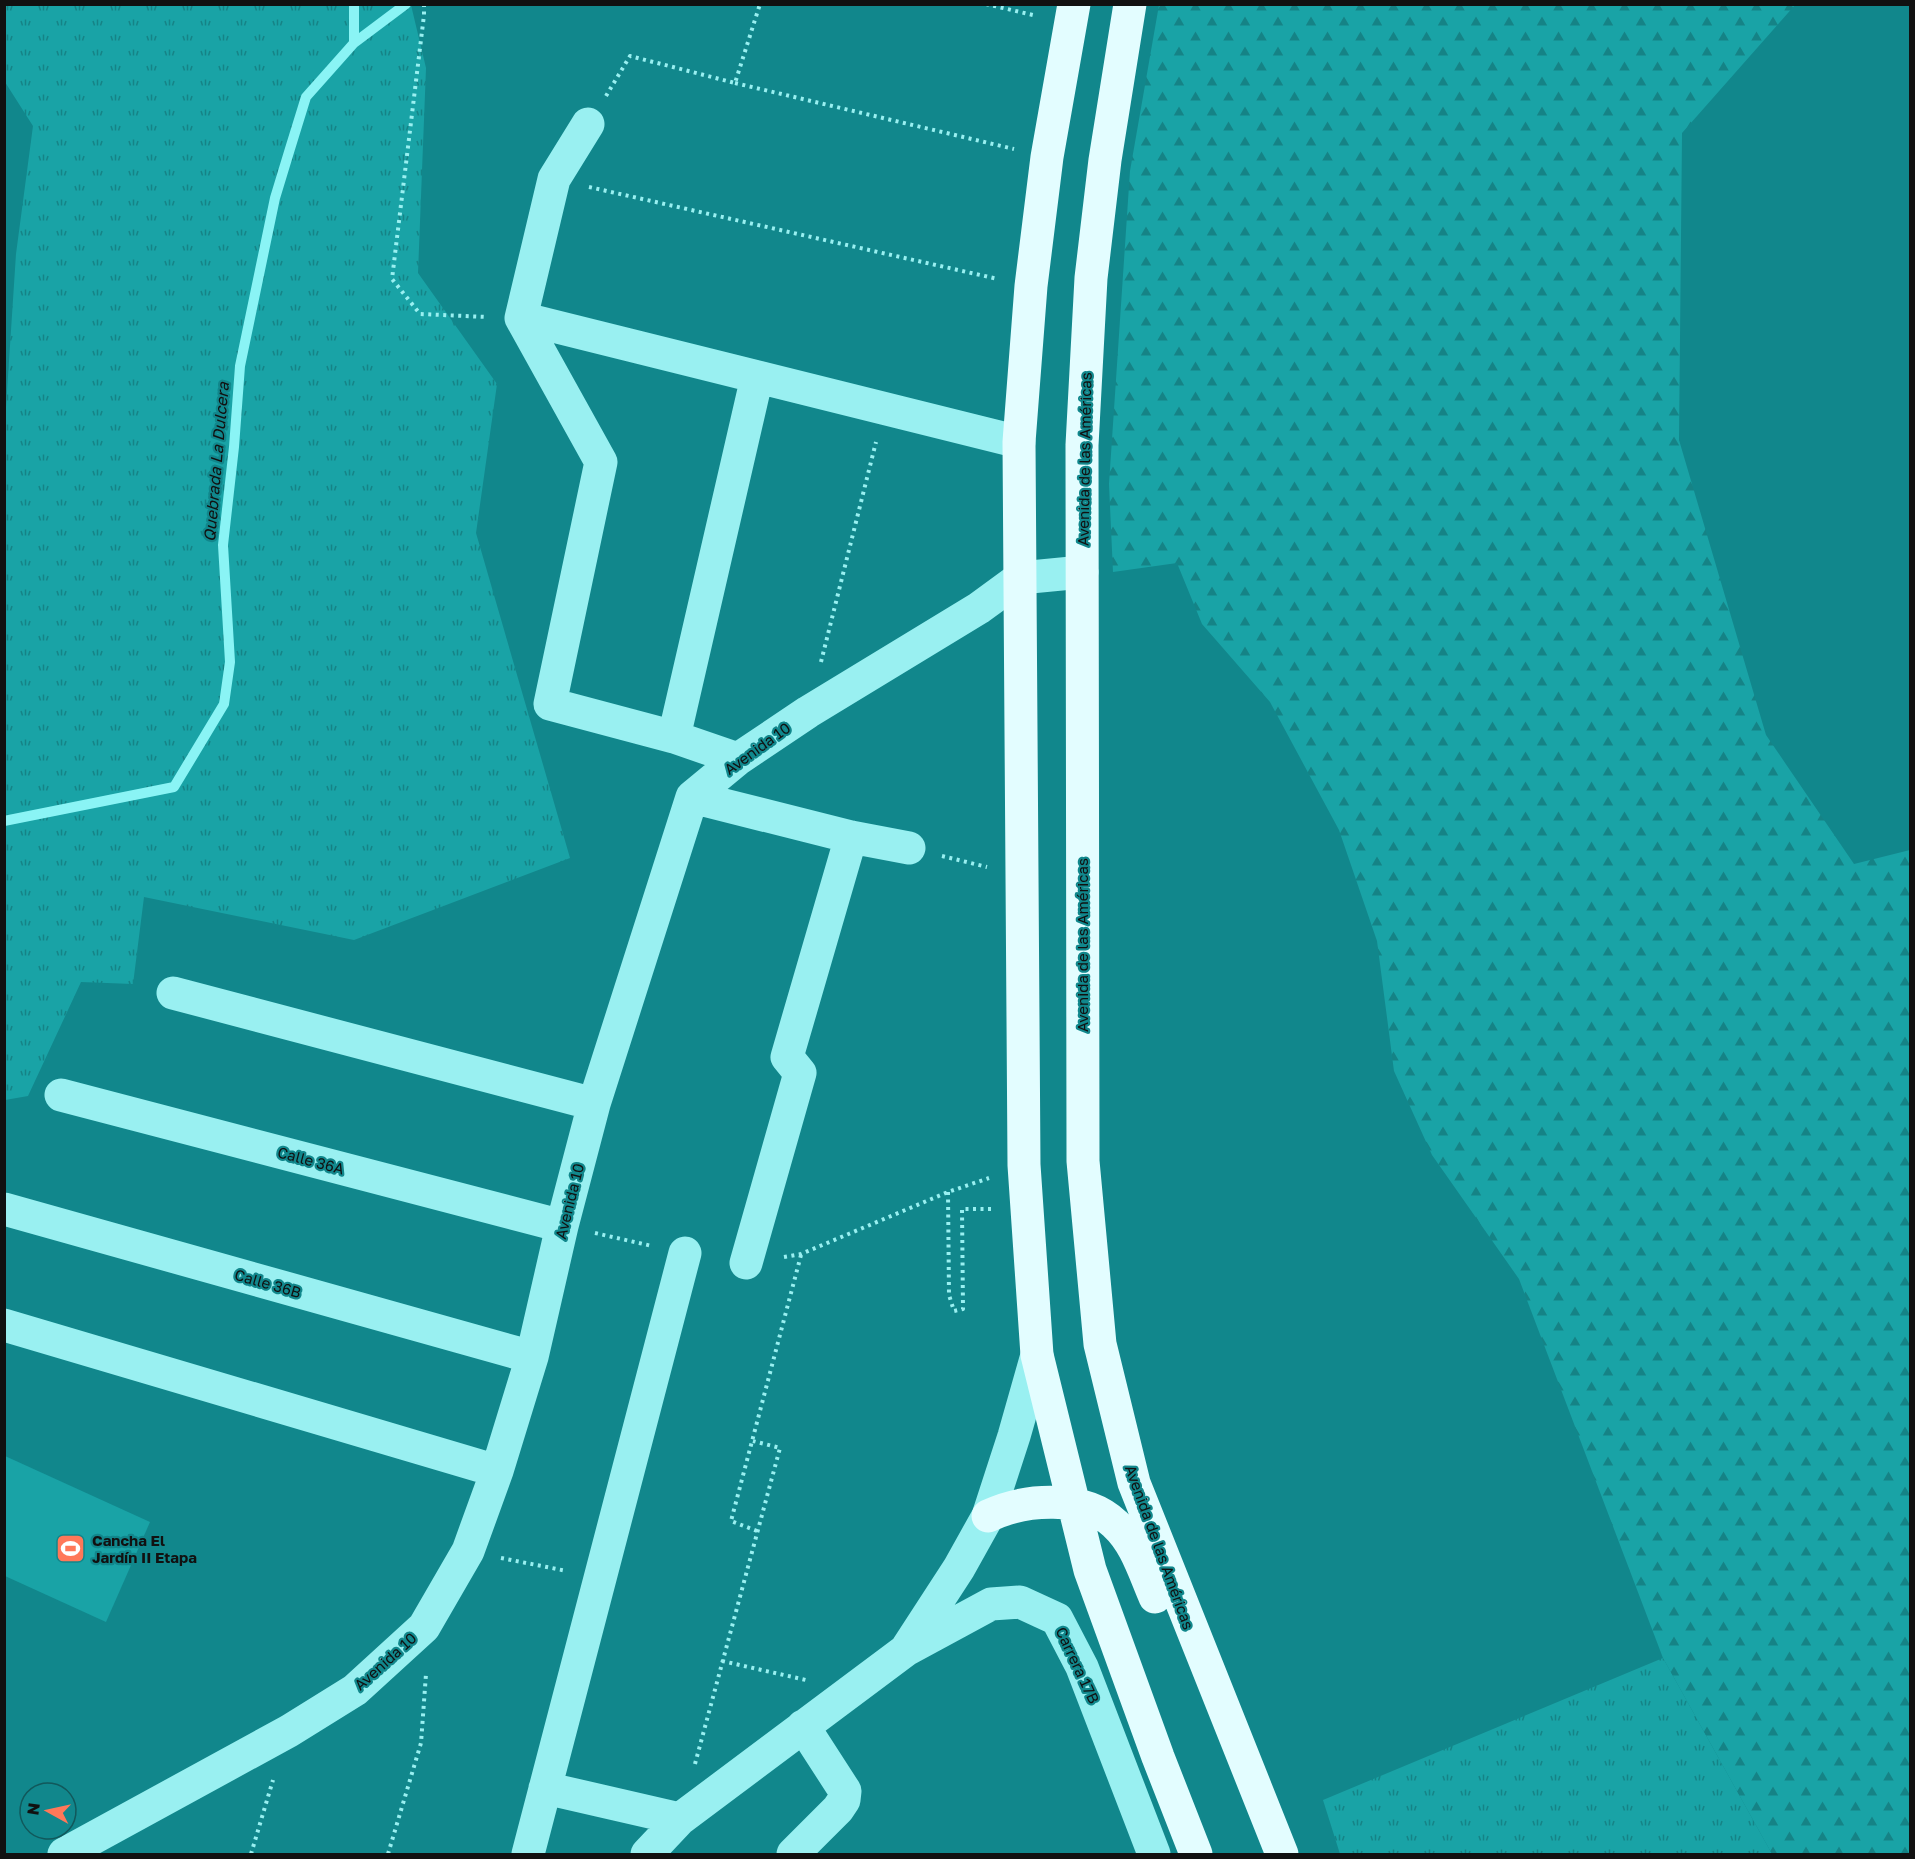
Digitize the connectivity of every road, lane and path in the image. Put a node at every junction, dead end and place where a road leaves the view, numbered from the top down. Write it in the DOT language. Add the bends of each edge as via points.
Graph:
graph roads {
  1 [pos="424,4"];
  2 [pos="760,4"];
  3 [pos="986,4"];
  4 [pos="1130,4"];
  5 [pos="1072,14"];
  6 [pos="735,83"];
  7 [pos="588,124"];
  8 [pos="1047,157"];
  9 [pos="554,179"];
  10 [pos="1031,286"];
  11 [pos="521,318"];
  12 [pos="757,377"];
  13 [pos="884,409"];
  14 [pos="1019,442"];
  15 [pos="1082,572"];
  16 [pos="1020,578"];
  17 [pos="808,712"];
  18 [pos="674,737"];
  19 [pos="738,759"];
  20 [pos="692,797"];
  21 [pos="851,837"];
  22 [pos="909,848"];
  23 [pos="1022,875"];
  24 [pos="173,993"];
  25 [pos="60,1095"];
  26 [pos="594,1104"];
  27 [pos="1024,1165"];
  28 [pos="948,1192"];
  29 [pos="4,1209"];
  30 [pos="562,1226"];
  31 [pos="685,1253"];
  32 [pos="801,1254"];
  33 [pos="746,1263"];
  34 [pos="949,1295"];
  35 [pos="4,1325"];
  36 [pos="1037,1355"];
  37 [pos="532,1357"];
  38 [pos="753,1441"];
  39 [pos="497,1471"];
  40 [pos="1074,1504"];
  41 [pos="988,1516"];
  42 [pos="757,1531"];
  43 [pos="468,1551"];
  44 [pos="600,1578"];
  45 [pos="424,1627"];
  46 [pos="906,1650"];
  47 [pos="722,1661"];
  48 [pos="850,1690"];
  49 [pos="803,1726"];
  50 [pos="1230,1727"];
  51 [pos="289,1731"];
  52 [pos="1158,1756"];
  53 [pos="545,1788"];
  54 [pos="680,1819"];
  55 [pos="1146,1847"];
  56 [pos="64,1854"];
  57 [pos="251,1854"];
  58 [pos="388,1854"];
  59 [pos="528,1854"];
  60 [pos="646,1854"];
  61 [pos="793,1854"];
  62 [pos="1196,1854"];
  63 [pos="1282,1854"];
  1 -- 11 [label="path" via="392,279 420,314"];
  2 -- 6 [label="path"];
  3 -- 5 [label="path"];
  4 -- 15 [label="main road, Avenida de las Américas" via="1091,279"];
  5 -- 8 [label="main road"];
  6 -- 7 [label="path" via="630,56"];
  6 -- 8 [label="path"];
  7 -- 9 [label="street"];
  8 -- 10 [label="main road"];
  9 -- 10 [label="path"];
  9 -- 11 [label="street"];
  10 -- 14 [label="main road"];
  11 -- 12 [label="street"];
  11 -- 18 [label="street" via="601,462 550,704"];
  12 -- 13 [label="street"];
  12 -- 18 [label="street"];
  13 -- 14 [label="street"];
  13 -- 17 [label="path"];
  14 -- 16 [label="main road"];
  15 -- 16 [label="street"];
  15 -- 50 [label="main road, Avenida de las Américas" via="1083,1161 1100,1344 1134,1484"];
  16 -- 17 [label="street, Avenida 10" via="979,608"];
  16 -- 23 [label="main road"];
  17 -- 19 [label="street, Avenida 10"];
  18 -- 19 [label="street"];
  19 -- 20 [label="street, Avenida 10"];
  20 -- 21 [label="street"];
  20 -- 26 [label="street, Avenida 10"];
  21 -- 22 [label="street"];
  21 -- 33 [label="street" via="787,1057 800,1073"];
  22 -- 23 [label="path"];
  23 -- 27 [label="main road"];
  24 -- 26 [label="street"];
  25 -- 30 [label="street, Calle 36A"];
  26 -- 30 [label="street, Avenida 10"];
  27 -- 28 [label="path"];
  27 -- 36 [label="main road"];
  28 -- 32 [label="path"];
  28 -- 34 [label="path"];
  29 -- 37 [label="street, Calle 36B"];
  30 -- 31 [label="path"];
  30 -- 37 [label="street, Avenida 10"];
  31 -- 44 [label="street"];
  32 -- 33 [label="path"];
  32 -- 38 [label="path"];
  35 -- 39 [label="street"];
  36 -- 40 [label="main road"];
  36 -- 41 [label="street, Carrera 17B"];
  37 -- 39 [label="street, Avenida 10"];
  38 -- 42 [label="path" via="731,1521"];
  38 -- 42 [label="path" via="780,1448"];
  39 -- 43 [label="street, Avenida 10"];
  40 -- 41 [label="main road" via="1034,1502"];
  40 -- 50 [label="main road" via="1107,1517 1133,1547 1192,1684"];
  40 -- 52 [label="main road" via="1090,1570"];
  41 -- 46 [label="street, Carrera 17B"];
  42 -- 47 [label="path"];
  43 -- 44 [label="path"];
  43 -- 45 [label="street, Avenida 10"];
  44 -- 53 [label="street"];
  45 -- 51 [label="street, Avenida 10" via="355,1690"];
  45 -- 58 [label="path" via="427,1683 421,1743"];
  46 -- 48 [label="street, Carrera 17B"];
  46 -- 55 [label="street, Carrera 17B" via="991,1604 1020,1602 1057,1619 1082,1667"];
  47 -- 48 [label="path"];
  47 -- 54 [label="path"];
  48 -- 49 [label="street, Carrera 17B"];
  49 -- 54 [label="street, Carrera 17B"];
  49 -- 61 [label="street" via="845,1791 838,1809"];
  50 -- 63 [label="main road, Avenida de las Américas"];
  51 -- 56 [label="street, Avenida 10"];
  51 -- 57 [label="path"];
  52 -- 55 [label="street"];
  52 -- 62 [label="main road"];
  53 -- 54 [label="street"];
  53 -- 59 [label="street"];
  54 -- 60 [label="street, Carrera 17B"];
}
